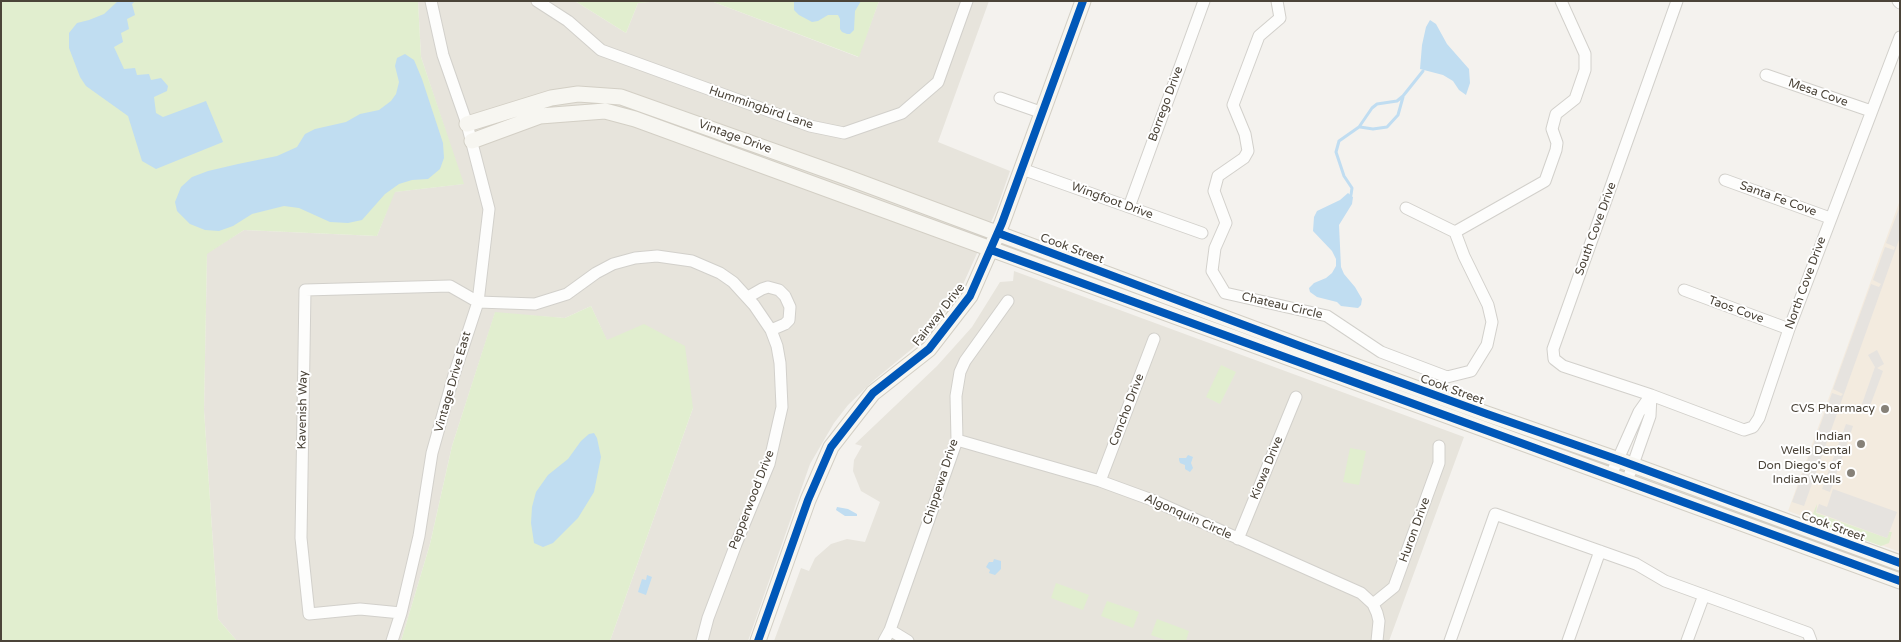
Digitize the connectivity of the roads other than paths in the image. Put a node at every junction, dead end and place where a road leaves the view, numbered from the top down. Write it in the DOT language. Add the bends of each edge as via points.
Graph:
graph roads {
  1 [pos="431,1"];
  2 [pos="537,1"];
  3 [pos="967,1"];
  4 [pos="1084,1"];
  5 [pos="1204,1"];
  6 [pos="1278,1"];
  7 [pos="1561,1"];
  8 [pos="1677,1"];
  9 [pos="1900,37"];
  10 [pos="1766,74"];
  11 [pos="1000,98"];
  12 [pos="1871,111"];
  13 [pos="1043,113"];
  14 [pos="467,124"];
  15 [pos="472,142"];
  16 [pos="1022,169"];
  17 [pos="1725,180"];
  18 [pos="1129,207"];
  19 [pos="1406,208"];
  20 [pos="1830,218"];
  21 [pos="1455,232"];
  22 [pos="1202,233"];
  23 [pos="998,234"];
  24 [pos="991,250"];
  25 [pos="1684,290"];
  26 [pos="748,297"];
  27 [pos="1008,301"];
  28 [pos="478,302"];
  29 [pos="1789,329"];
  30 [pos="771,330"];
  31 [pos="1154,339"];
  32 [pos="1651,395"];
  33 [pos="1296,397"];
  34 [pos="957,440"];
  35 [pos="1438,446"];
  36 [pos="1625,462"];
  37 [pos="1611,475"];
  38 [pos="1627,480"];
  39 [pos="1100,481"];
  40 [pos="1238,539"];
  41 [pos="1600,551"];
  42 [pos="1900,563"];
  43 [pos="1900,581"];
  44 [pos="1704,595"];
  45 [pos="1373,604"];
  46 [pos="401,613"];
  47 [pos="887,636"];
  48 [pos="392,641"];
  49 [pos="702,641"];
  50 [pos="758,641"];
  51 [pos="908,641"];
  52 [pos="1377,641"];
  53 [pos="1450,641"];
  54 [pos="1568,641"];
  55 [pos="1687,641"];
  56 [pos="1811,641"];
  1 -- 14 [label="street, Vintage Drive East" via="443,55"];
  2 -- 3 [label="street, Hummingbird Lane" via="568,21 601,50 810,126 844,133 902,114 938,82"];
  4 -- 13 [label="street, Fairway Drive"];
  5 -- 18 [label="street, Borrego Drive"];
  6 -- 21 [label="street, Chateau Circle" via="1280,18 1259,36 1233,106 1245,134 1248,151 1244,158 1218,176 1214,192 1226,223 1215,248 1212,271 1225,293 1327,316 1381,352 1448,377 1472,371 1487,345 1492,322 1488,305"];
  7 -- 21 [label="street" via="1585,54 1586,70 1574,100 1556,114 1552,129 1556,150 1545,180"];
  8 -- 32 [label="street, South Cove Drive" via="1552,349 1554,359 1563,366"];
  9 -- 12 [label="street, North Cove Drive"];
  10 -- 12 [label="street, Mesa Cove"];
  11 -- 13 [label="street"];
  12 -- 20 [label="street, North Cove Drive"];
  13 -- 16 [label="street, Fairway Drive"];
  14 -- 15 [label="street, Vintage Drive East"];
  14 -- 23 [label="street, Vintage Drive" via="569,95 621,97"];
  15 -- 24 [label="street, Vintage Drive" via="540,116 605,111 635,119"];
  15 -- 28 [label="street, Vintage Drive East" via="489,209"];
  16 -- 18 [label="street, Wingfoot Drive"];
  16 -- 23 [label="street, Fairway Drive"];
  17 -- 20 [label="street, Santa Fe Cove"];
  18 -- 22 [label="street, Wingfoot Drive"];
  19 -- 21 [label="street"];
  20 -- 29 [label="street, North Cove Drive"];
  23 -- 24 [label="street, Fairway Drive"];
  23 -- 36 [label="street, Cook Street"];
  24 -- 37 [label="street, Cook Street"];
  24 -- 50 [label="street, Fairway Drive" via="970,296 929,349 873,393 831,447 808,500"];
  25 -- 29 [label="street, Taos Cove"];
  26 -- 28 [label="street, Pepperwood Drive" via="733,282 706,267 692,261 658,256 613,264 567,294 535,304"];
  26 -- 30 [label="street, Pepperwood Drive"];
  26 -- 30 [label="street" via="762,288 779,290 785,296 790,307 789,320"];
  27 -- 34 [label="street, Chippewa Drive" via="964,361 956,396"];
  28 -- 46 [label="street, Vintage Drive East" via="432,453 419,536"];
  28 -- 46 [label="street, Kavenish Way" via="450,286 305,290 301,538 309,614 360,609"];
  29 -- 32 [label="street, North Cove Drive" via="1759,418 1753,427 1744,430"];
  30 -- 49 [label="street, Pepperwood Drive" via="778,346 782,407 768,464 732,553"];
  31 -- 39 [label="street, Concho Drive"];
  32 -- 36 [label="street" via="1650,416"];
  33 -- 40 [label="street, Kiowa Drive"];
  34 -- 39 [label="street, Algonquin Circle"];
  34 -- 47 [label="street, Chippewa Drive"];
  35 -- 45 [label="street, Huron Drive" via="1439,463 1394,587"];
  36 -- 37 [label="street"];
  36 -- 38 [label="street"];
  36 -- 42 [label="street, Cook Street"];
  37 -- 38 [label="street, Cook Street"];
  38 -- 43 [label="street, Cook Street"];
  39 -- 40 [label="street, Algonquin Circle" via="1152,500"];
  40 -- 45 [label="street, Algonquin Circle" via="1361,593"];
  41 -- 44 [label="street"];
  41 -- 53 [label="street" via="1495,514"];
  41 -- 54 [label="street"];
  44 -- 55 [label="street"];
  44 -- 56 [label="street" via="1808,633"];
  45 -- 52 [label="street" via="1379,622"];
  46 -- 48 [label="street, Vintage Drive East"];
  47 -- 51 [label="street"];
}
